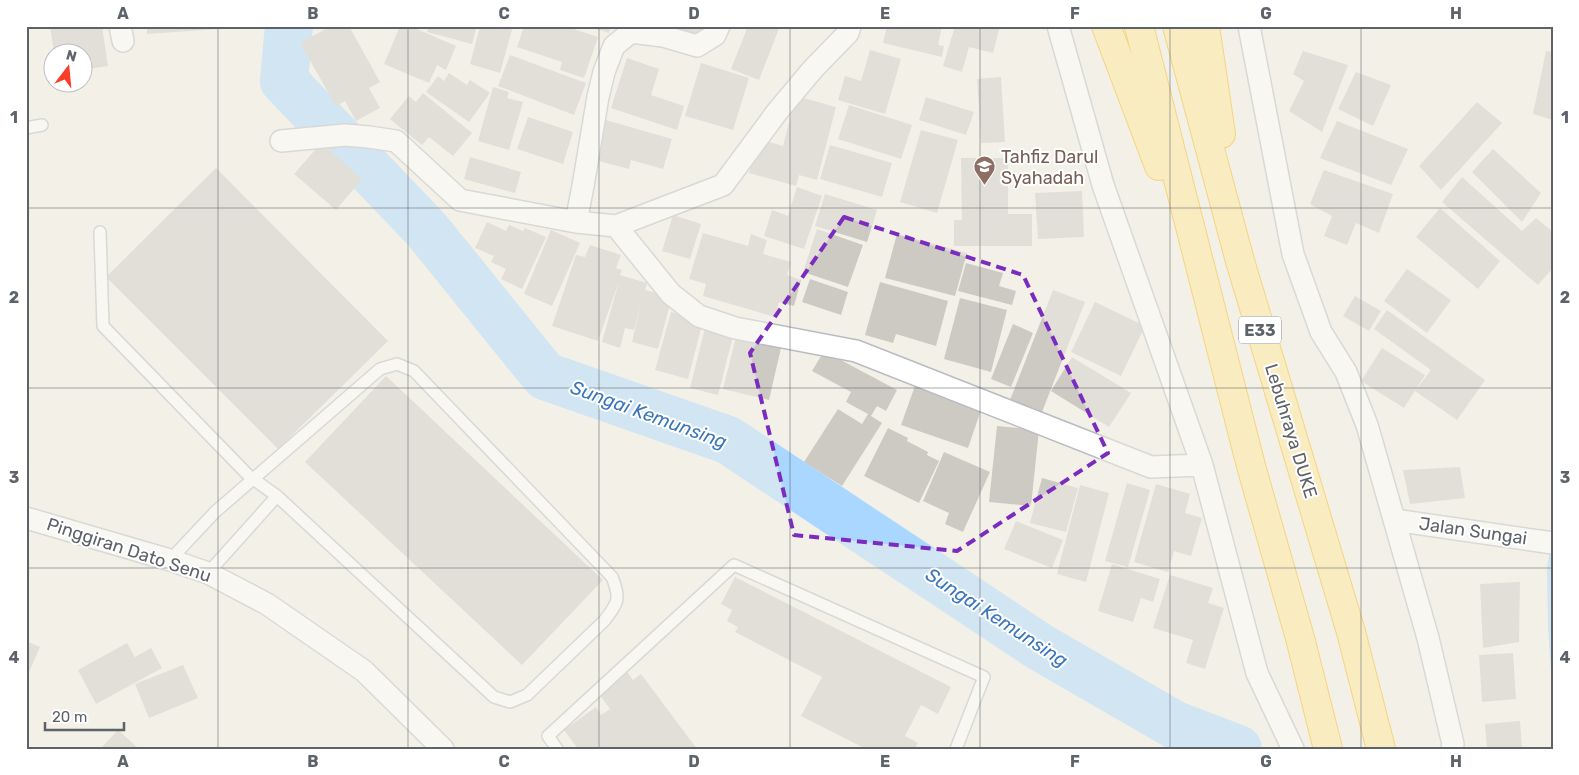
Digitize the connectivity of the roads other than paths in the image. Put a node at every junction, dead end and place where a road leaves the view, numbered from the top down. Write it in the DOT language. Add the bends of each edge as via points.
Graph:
graph roads {
  1 [pos="719,26"];
  2 [pos="850,26"];
  3 [pos="1058,26"];
  4 [pos="1106,26"];
  5 [pos="1139,26"];
  6 [pos="1177,26"];
  7 [pos="1205,26"];
  8 [pos="1250,26"];
  9 [pos="42,125"];
  10 [pos="26,128"];
  11 [pos="286,141"];
  12 [pos="576,222"];
  13 [pos="616,226"];
  14 [pos="100,232"];
  15 [pos="1240,261"];
  16 [pos="1206,291"];
  17 [pos="1202,465"];
  18 [pos="254,479"];
  19 [pos="277,496"];
  20 [pos="26,518"];
  21 [pos="1394,520"];
  22 [pos="1553,543"];
  23 [pos="170,560"];
  24 [pos="208,573"];
  25 [pos="443,749"];
  26 [pos="557,749"];
  27 [pos="956,749"];
  28 [pos="1293,749"];
  29 [pos="1328,749"];
  30 [pos="1381,749"];
  31 [pos="1452,749"];
  1 -- 12 [label="street" via="715,34 697,46 663,36 631,32 614,46 598,97"];
  2 -- 13 [label="street" via="848,33 778,112 724,185"];
  3 -- 17 [label="street" via="1103,184"];
  4 -- 16 [label="highway"];
  5 -- 16 [label="highway, E33"];
  6 -- 15 [label="highway, Lebuhraya DUKE / E33"];
  7 -- 15 [label="highway"];
  8 -- 21 [label="street" via="1293,254 1320,332 1346,372 1367,425"];
  9 -- 10 [label="lane"];
  11 -- 12 [label="street" via="346,135 396,141 460,200"];
  12 -- 13 [label="street"];
  13 -- 17 [label="street" via="671,294 699,316 736,328 856,350 1151,467"];
  14 -- 18 [label="lane" via="103,326"];
  15 -- 30 [label="highway, Lebuhraya DUKE / E33" via="1351,632"];
  16 -- 29 [label="highway, E33" via="1250,466 1300,638"];
  17 -- 28 [label="street" via="1257,673"];
  18 -- 19 [label="lane"];
  18 -- 19 [label="lane" via="380,369 397,364 414,371 612,577 618,592 615,606 604,621 527,695 510,702 494,697"];
  18 -- 23 [label="lane" via="215,512"];
  19 -- 24 [label="lane"];
  20 -- 23 [label="street, Pinggiran Dato Senu"];
  21 -- 22 [label="street, Jalan Sungai"];
  21 -- 31 [label="street" via="1428,638"];
  23 -- 24 [label="street, Pinggiran Dato Senu"];
  24 -- 25 [label="street, Pinggiran Dato Senu" via="267,604 364,671"];
  26 -- 27 [label="lane" via="548,736 734,565 984,677"];
}
